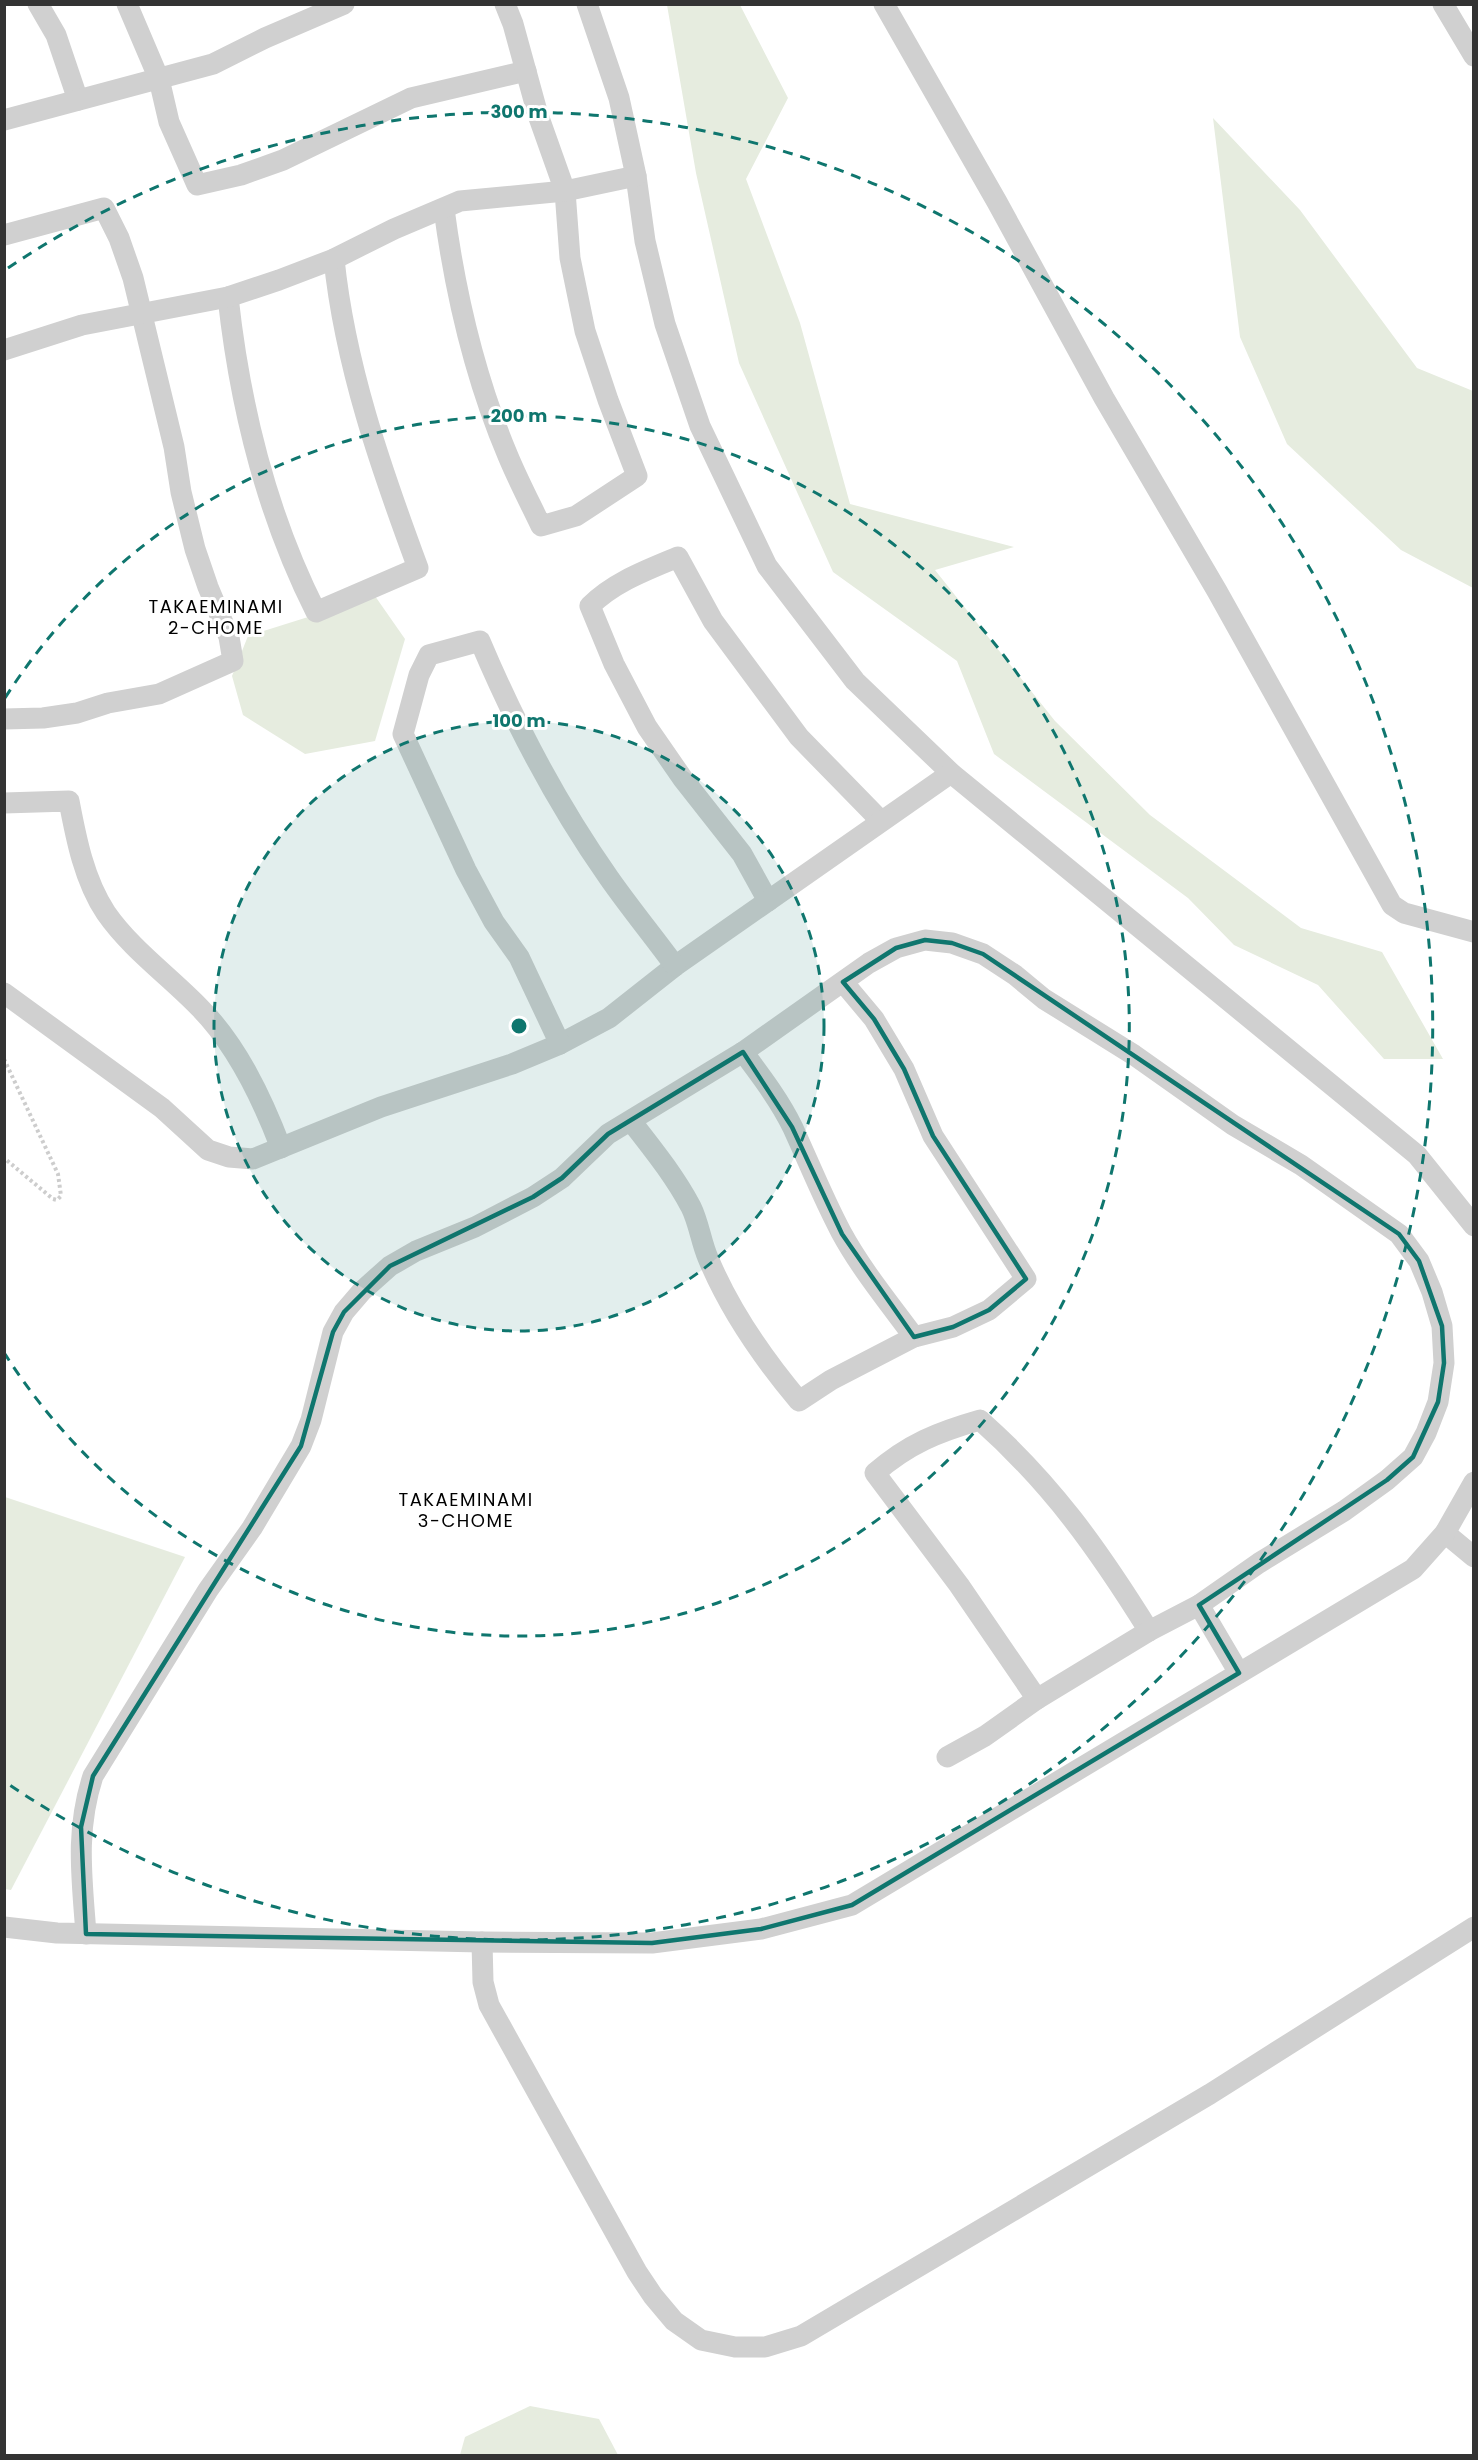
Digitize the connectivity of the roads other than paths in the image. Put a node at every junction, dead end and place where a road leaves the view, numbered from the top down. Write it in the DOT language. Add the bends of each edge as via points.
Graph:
graph roads {
  1 [pos="38,4"];
  2 [pos="127,4"];
  3 [pos="344,4"];
  4 [pos="505,4"];
  5 [pos="587,4"];
  6 [pos="884,4"];
  7 [pos="1443,4"];
  8 [pos="1473,56"];
  9 [pos="526,70"];
  10 [pos="159,79"];
  11 [pos="78,100"];
  12 [pos="4,120"];
  13 [pos="636,176"];
  14 [pos="565,191"];
  15 [pos="444,209"];
  16 [pos="4,235"];
  17 [pos="334,259"];
  18 [pos="228,297"];
  19 [pos="141,313"];
  20 [pos="4,350"];
  21 [pos="4,719"];
  22 [pos="951,773"];
  23 [pos="4,803"];
  24 [pos="881,821"];
  25 [pos="768,901"];
  26 [pos="1473,933"];
  27 [pos="675,966"];
  28 [pos="843,982"];
  29 [pos="4,993"];
  30 [pos="560,1044"];
  31 [pos="743,1052"];
  32 [pos="630,1121"];
  33 [pos="281,1148"];
  34 [pos="1473,1226"];
  35 [pos="914,1336"];
  36 [pos="1473,1482"];
  37 [pos="1445,1533"];
  38 [pos="1473,1557"];
  39 [pos="1199,1605"];
  40 [pos="1149,1631"];
  41 [pos="1239,1673"];
  42 [pos="1037,1699"];
  43 [pos="947,1757"];
  44 [pos="4,1927"];
  45 [pos="1473,1927"];
  46 [pos="86,1934"];
  47 [pos="482,1942"];
  1 -- 11 [label="street" via="56,35"];
  2 -- 10 [label="street"];
  3 -- 10 [label="street" via="213,64"];
  4 -- 9 [label="street"];
  5 -- 13 [label="street" via="619,98"];
  6 -- 26 [label="street" via="1392,905 1404,913"];
  7 -- 8 [label="street"];
  9 -- 10 [label="street" via="411,98 283,160 241,176 197,185 169,122"];
  9 -- 14 [label="street"];
  10 -- 11 [label="street"];
  11 -- 12 [label="street"];
  13 -- 14 [label="street"];
  13 -- 22 [label="street" via="645,241 665,324 700,426 767,566 855,681"];
  14 -- 15 [label="street" via="460,201"];
  14 -- 15 [label="street" via="570,258 585,332 637,476 576,516 541,526 507,454 484,386 465,323"];
  15 -- 17 [label="street"];
  16 -- 19 [label="street" via="104,208 119,238"];
  17 -- 18 [label="street"];
  17 -- 18 [label="street" via="360,397 418,568 316,612 292,564 260,468 234,351"];
  18 -- 19 [label="street"];
  19 -- 20 [label="street" via="82,325"];
  19 -- 21 [label="street" via="195,549 229,637 233,661 159,694 77,713"];
  22 -- 24 [label="street"];
  22 -- 34 [label="street" via="1417,1155"];
  23 -- 33 [label="street" via="69,801 91,884 106,912 201,1008 222,1035 261,1097"];
  24 -- 25 [label="street"];
  24 -- 25 [label="street" via="799,737 712,621 678,557 603,593 590,606 614,664 647,727 742,854"];
  25 -- 27 [label="street"];
  27 -- 30 [label="street" via="609,1018"];
  27 -- 30 [label="street" via="568,815 506,700 480,641 429,656 419,675 403,734 466,870 494,922 519,957"];
  28 -- 31 [label="street"];
  28 -- 35 [label="street" via="874,1019 904,1069 933,1136 1026,1279 989,1310 953,1327"];
  28 -- 39 [label="street" via="896,948 925,940 952,943 983,954 1233,1125 1364,1208 1399,1234 1419,1261 1442,1326 1444,1363 1438,1402 1413,1457 1344,1511"];
  29 -- 33 [label="street" via="162,1108 208,1150 253,1159"];
  30 -- 33 [label="street" via="381,1107"];
  31 -- 32 [label="street"];
  31 -- 35 [label="street" via="792,1126 842,1234"];
  32 -- 35 [label="street" via="669,1170 692,1209 708,1258 737,1317 764,1359 799,1401"];
  32 -- 46 [label="street" via="608,1134 562,1178 533,1197 390,1266 344,1311 333,1332 302,1446 93,1776 81,1827"];
  36 -- 37 [label="street"];
  37 -- 38 [label="street"];
  37 -- 41 [label="street" via="1413,1569"];
  39 -- 40 [label="street"];
  39 -- 41 [label="street"];
  40 -- 42 [label="street"];
  40 -- 42 [label="street" via="1109,1567 1059,1500 1015,1451 980,1420 910,1446 875,1473"];
  41 -- 47 [label="street" via="852,1905 761,1929 652,1943"];
  42 -- 43 [label="street"];
  44 -- 46 [label="street"];
  45 -- 47 [label="street" via="1210,2094 864,2300 801,2336 765,2347 735,2347 701,2340 674,2321 653,2296 489,2005 483,1982"];
  46 -- 47 [label="street"];
}
